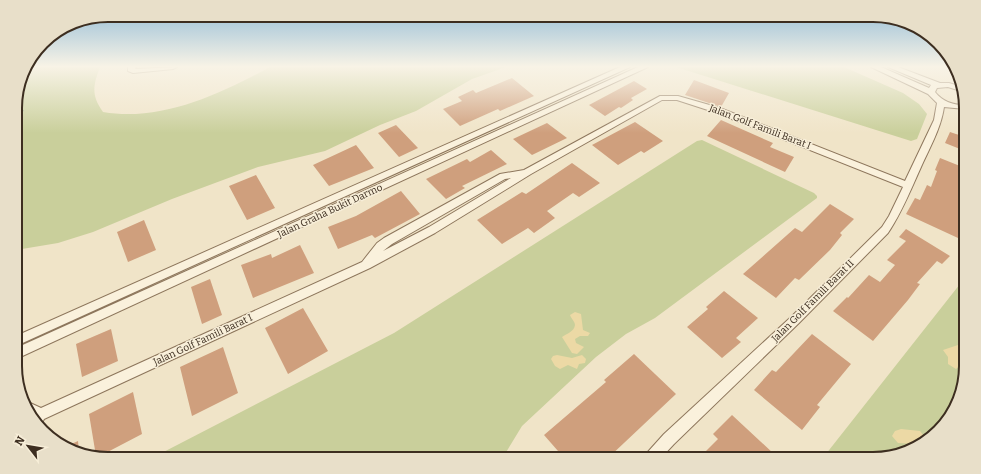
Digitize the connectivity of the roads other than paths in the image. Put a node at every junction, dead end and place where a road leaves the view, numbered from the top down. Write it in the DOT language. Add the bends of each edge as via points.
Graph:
graph roads {
  1 [pos="577,89"];
  2 [pos="596,89"];
  3 [pos="925,89"];
  4 [pos="932,89"];
  5 [pos="931,92"];
  6 [pos="941,102"];
  7 [pos="955,107"];
  8 [pos="959,107"];
  9 [pos="939,118"];
  10 [pos="909,186"];
  11 [pos="22,338"];
  12 [pos="22,351"];
  13 [pos="40,418"];
  14 [pos="657,452"];
  1 -- 11 [label="street, Jalan Graha Bukit Darmo"];
  2 -- 12 [label="street, Jalan Graha Bukit Darmo"];
  3 -- 5 [label="street"];
  4 -- 5 [label="street"];
  5 -- 6 [label="street"];
  6 -- 7 [label="street"];
  6 -- 9 [label="street, Jalan Golf Famili Barat II"];
  7 -- 8 [label="street"];
  7 -- 9 [label="street"];
  9 -- 10 [label="street, Jalan Golf Famili Barat II"];
  10 -- 13 [label="street, Jalan Golf Famili Barat I" via="725,113 667,97 653,101 432,230 366,265"];
  10 -- 14 [label="street, Jalan Golf Famili Barat II" via="885,230"];
}
